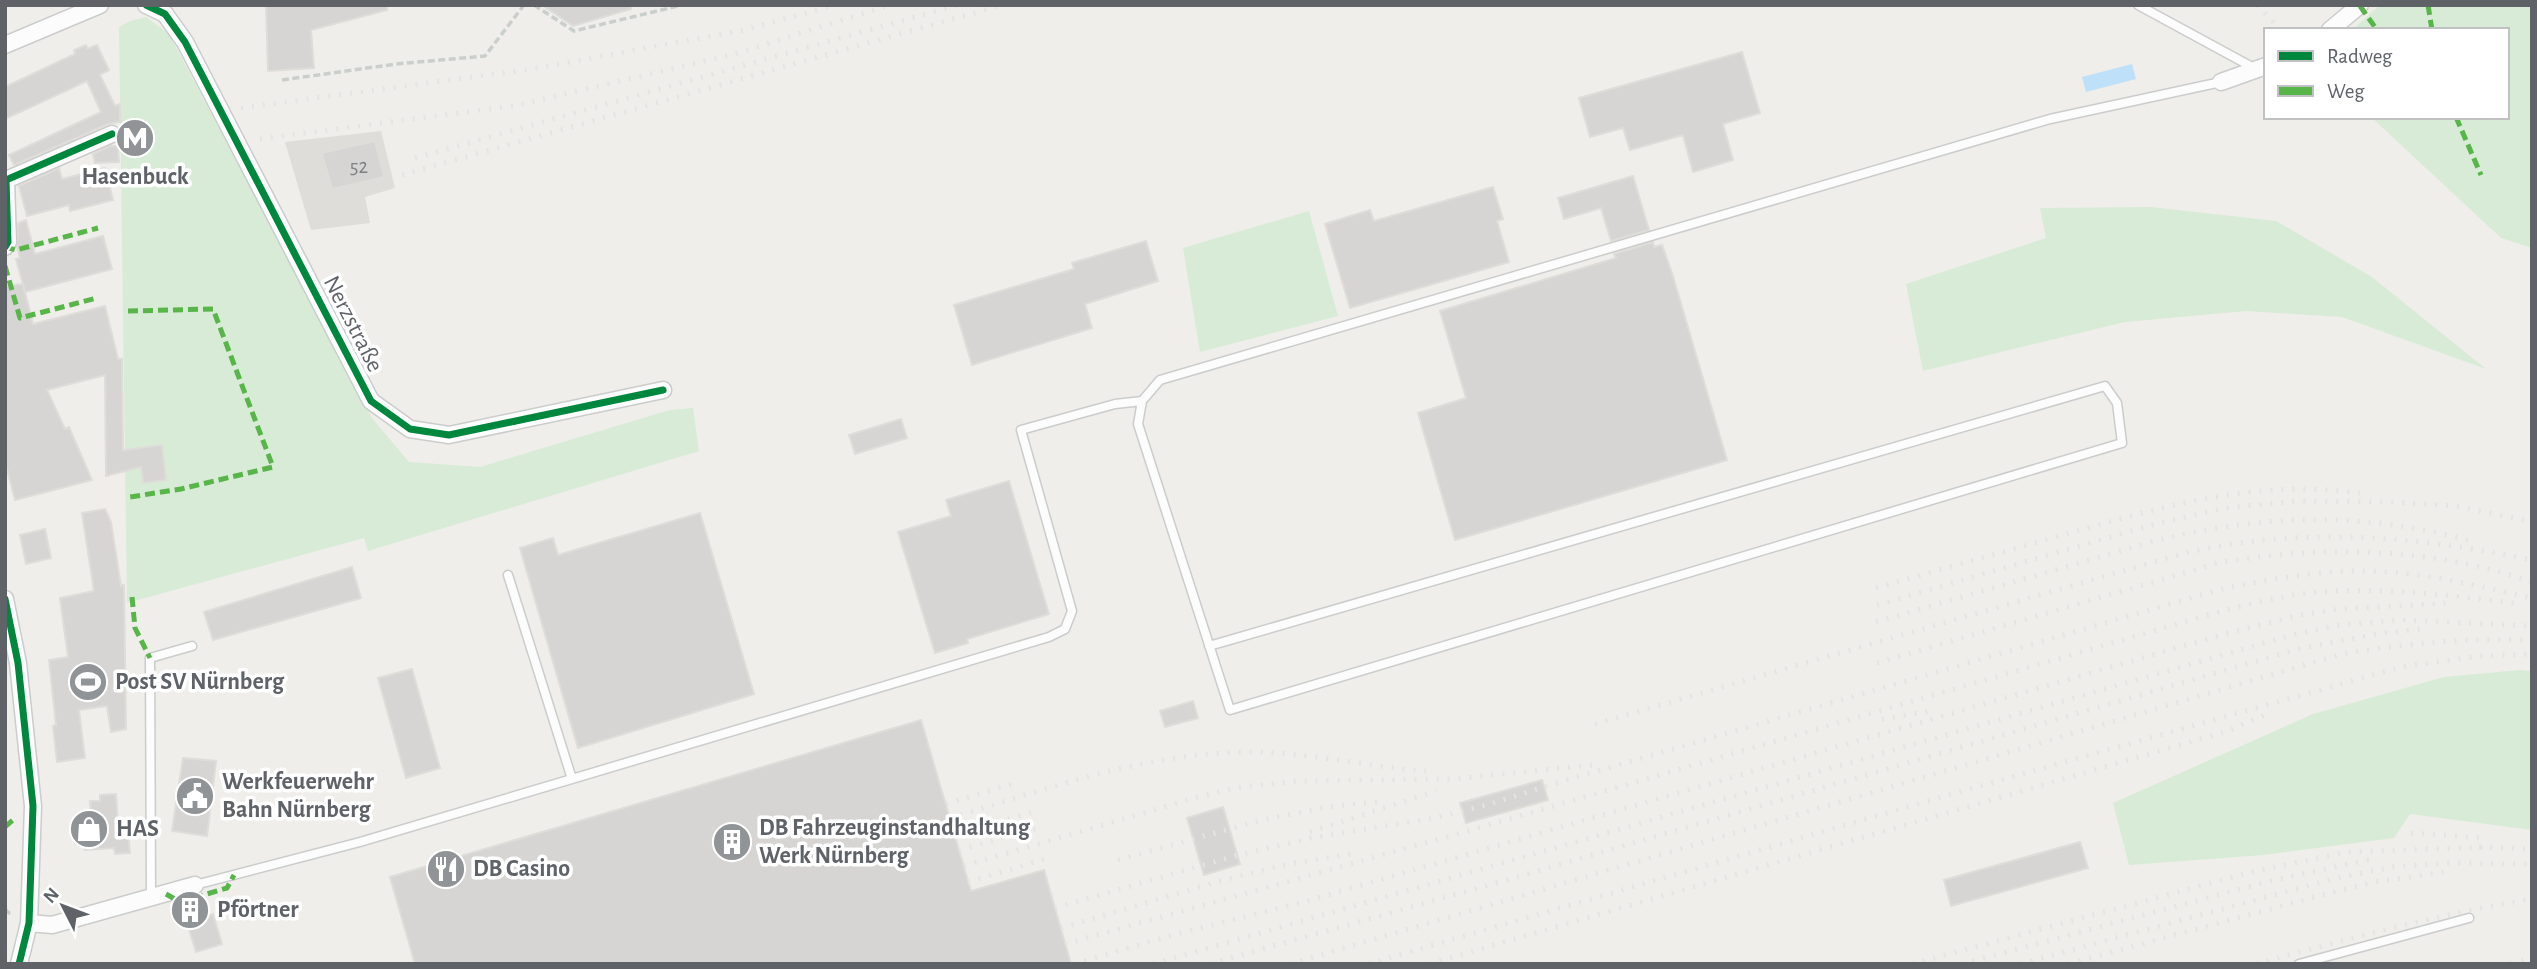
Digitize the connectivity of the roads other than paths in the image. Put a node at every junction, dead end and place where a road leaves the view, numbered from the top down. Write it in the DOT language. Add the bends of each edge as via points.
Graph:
graph roads {
  1 [pos="100,5"];
  2 [pos="146,5"];
  3 [pos="2137,5"];
  4 [pos="2360,5"];
  5 [pos="2332,28"];
  6 [pos="5,45"];
  7 [pos="2261,68"];
  8 [pos="2221,82"];
  9 [pos="112,134"];
  10 [pos="5,247"];
  11 [pos="663,390"];
  12 [pos="1142,401"];
  13 [pos="508,575"];
  14 [pos="5,599"];
  15 [pos="192,646"];
  16 [pos="1209,646"];
  17 [pos="572,779"];
  18 [pos="195,885"];
  19 [pos="151,897"];
  20 [pos="2469,918"];
  21 [pos="29,923"];
  22 [pos="19,964"];
  23 [pos="2299,964"];
  1 -- 6 [label="street"];
  2 -- 11 [label="street, Nerzstraße" via="164,13 186,42 371,401 410,429 449,435"];
  3 -- 7 [label="lane"];
  4 -- 5 [label="street"];
  7 -- 8 [label="street"];
  8 -- 12 [label="lane" via="2050,119 1160,380"];
  9 -- 10 [label="street" via="6,180"];
  12 -- 16 [label="lane" via="1138,424"];
  12 -- 17 [label="lane" via="1021,430 1072,611 1065,629"];
  13 -- 17 [label="lane"];
  14 -- 21 [label="street" via="18,663 33,806"];
  15 -- 19 [label="lane" via="149,658"];
  16 -- 16 [label="lane" via="2105,386 2117,404 2122,443 1230,710"];
  17 -- 18 [label="lane"];
  18 -- 19 [label="street"];
  19 -- 21 [label="street" via="52,925"];
  20 -- 23 [label="lane"];
  21 -- 22 [label="street"];
}
